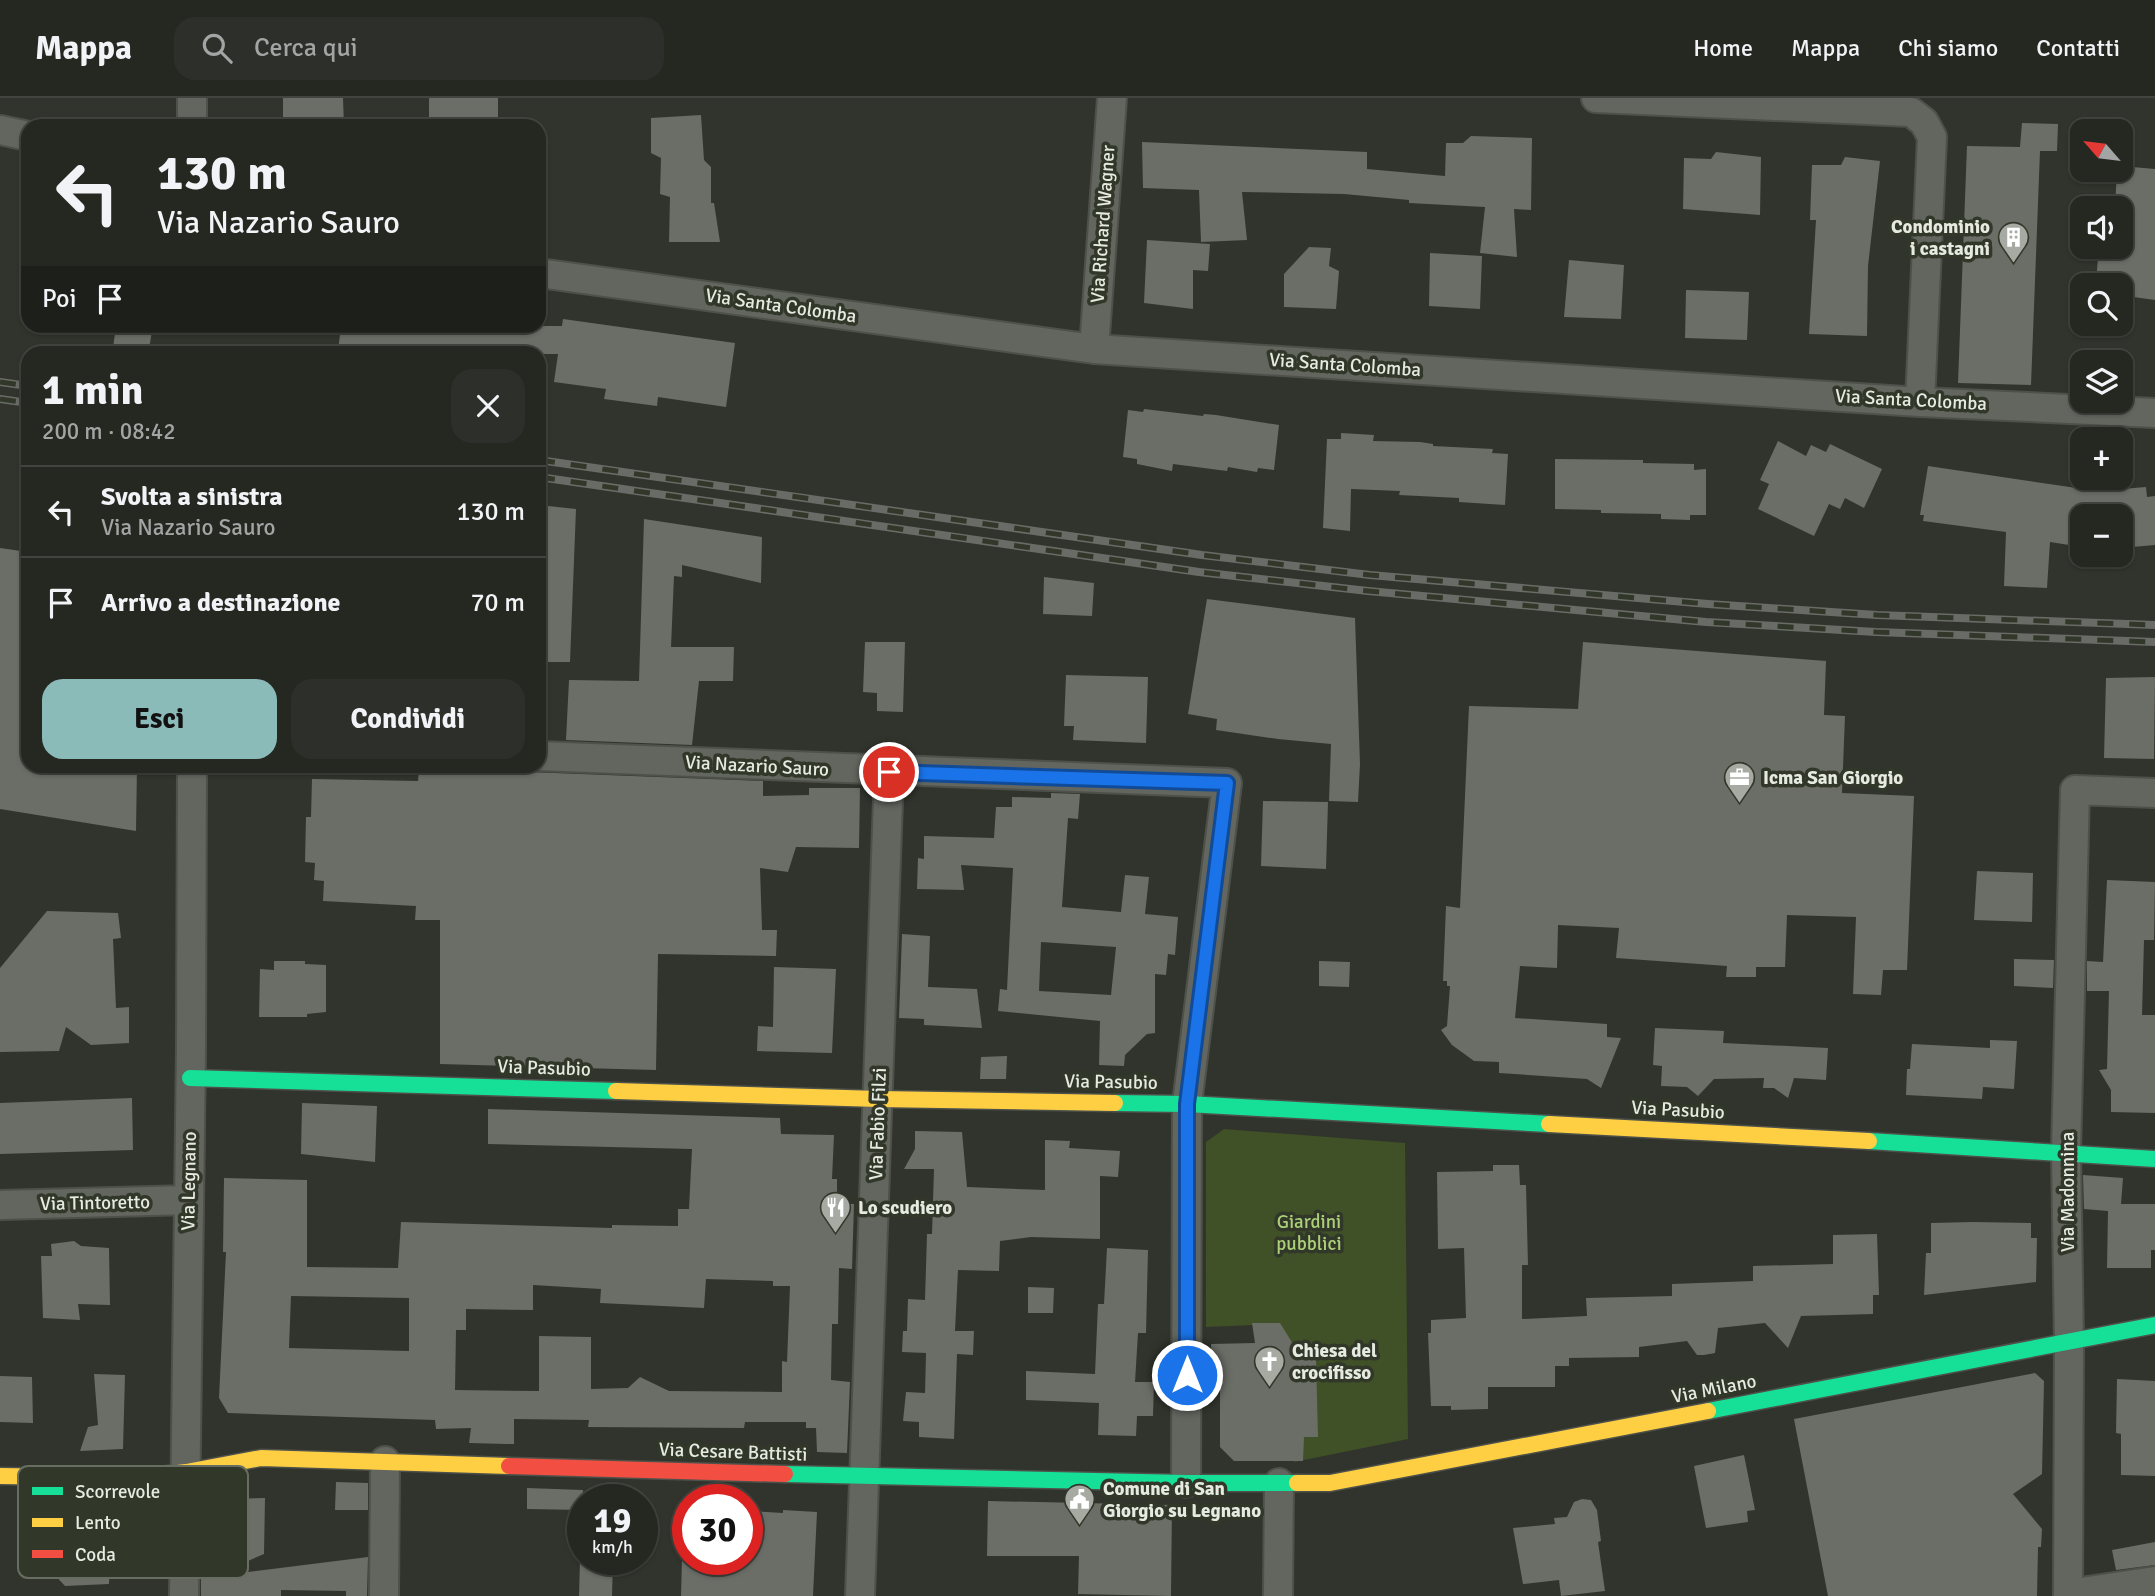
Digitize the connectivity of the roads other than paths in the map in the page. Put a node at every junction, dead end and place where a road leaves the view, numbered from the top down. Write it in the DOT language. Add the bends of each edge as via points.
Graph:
graph roads {
  1 [pos="192,98"];
  2 [pos="1112,98"];
  3 [pos="1596,98"];
  4 [pos="192,119"];
  5 [pos="0,130"];
  6 [pos="21,134"];
  7 [pos="546,274"];
  8 [pos="1094,349"];
  9 [pos="1920,401"];
  10 [pos="2155,413"];
  11 [pos="546,756"];
  12 [pos="889,772"];
  13 [pos="192,773"];
  14 [pos="2155,793"];
  15 [pos="190,1078"];
  16 [pos="879,1099"];
  17 [pos="1187,1104"];
  18 [pos="2066,1152"];
  19 [pos="2155,1159"];
  20 [pos="189,1200"];
  21 [pos="0,1205"];
  22 [pos="2155,1325"];
  23 [pos="2069,1343"];
  24 [pos="385,1461"];
  25 [pos="186,1466"];
  26 [pos="218,1466"];
  27 [pos="0,1476"];
  28 [pos="18,1476"];
  29 [pos="865,1477"];
  30 [pos="1186,1483"];
  31 [pos="1279,1483"];
  32 [pos="184,1578"];
  33 [pos="2155,1581"];
  34 [pos="2068,1595"];
  35 [pos="184,1596"];
  36 [pos="384,1596"];
  37 [pos="860,1596"];
  38 [pos="1278,1596"];
  1 -- 4 [label="street"];
  2 -- 8 [label="street, Via Richard Wagner"];
  3 -- 9 [label="street" via="1911,112 1924,122 1932,137"];
  5 -- 6 [label="street"];
  7 -- 8 [label="street, Via Santa Colomba"];
  8 -- 9 [label="street, Via Santa Colomba"];
  9 -- 10 [label="street, Via Santa Colomba"];
  11 -- 12 [label="street, Via Nazario Sauro"];
  12 -- 16 [label="street, Via Fabio Filzi"];
  12 -- 17 [label="street, Via Nazario Sauro" via="1227,783"];
  13 -- 15 [label="street, Via Legnano"];
  14 -- 18 [label="street, Via Madonnina" via="2075,790"];
  15 -- 16 [label="street, Via Pasubio"];
  15 -- 20 [label="street, Via Legnano"];
  16 -- 17 [label="street, Via Pasubio"];
  16 -- 29 [label="street, Via Fabio Filzi"];
  17 -- 18 [label="street, Via Pasubio"];
  17 -- 30 [label="street"];
  18 -- 19 [label="street, Via Pasubio"];
  18 -- 23 [label="street, Via Madonnina"];
  20 -- 21 [label="street, Via Tintoretto"];
  20 -- 25 [label="street, Via Legnano"];
  22 -- 23 [label="street, Via Milano"];
  23 -- 31 [label="street, Via Milano" via="1330,1483"];
  23 -- 34 [label="street, Via Madonnina"];
  24 -- 26 [label="street, Via Cesare Battisti" via="261,1458"];
  24 -- 29 [label="street, Via Cesare Battisti"];
  24 -- 36 [label="street"];
  27 -- 28 [label="street, Via Cesare Battisti"];
  29 -- 30 [label="street, Via Cesare Battisti"];
  29 -- 37 [label="street, Via Fabio Filzi"];
  30 -- 31 [label="street, Via Cesare Battisti"];
  31 -- 38 [label="street"];
  32 -- 35 [label="street, Via Legnano"];
  33 -- 34 [label="street, Via Madonnina"];
}
